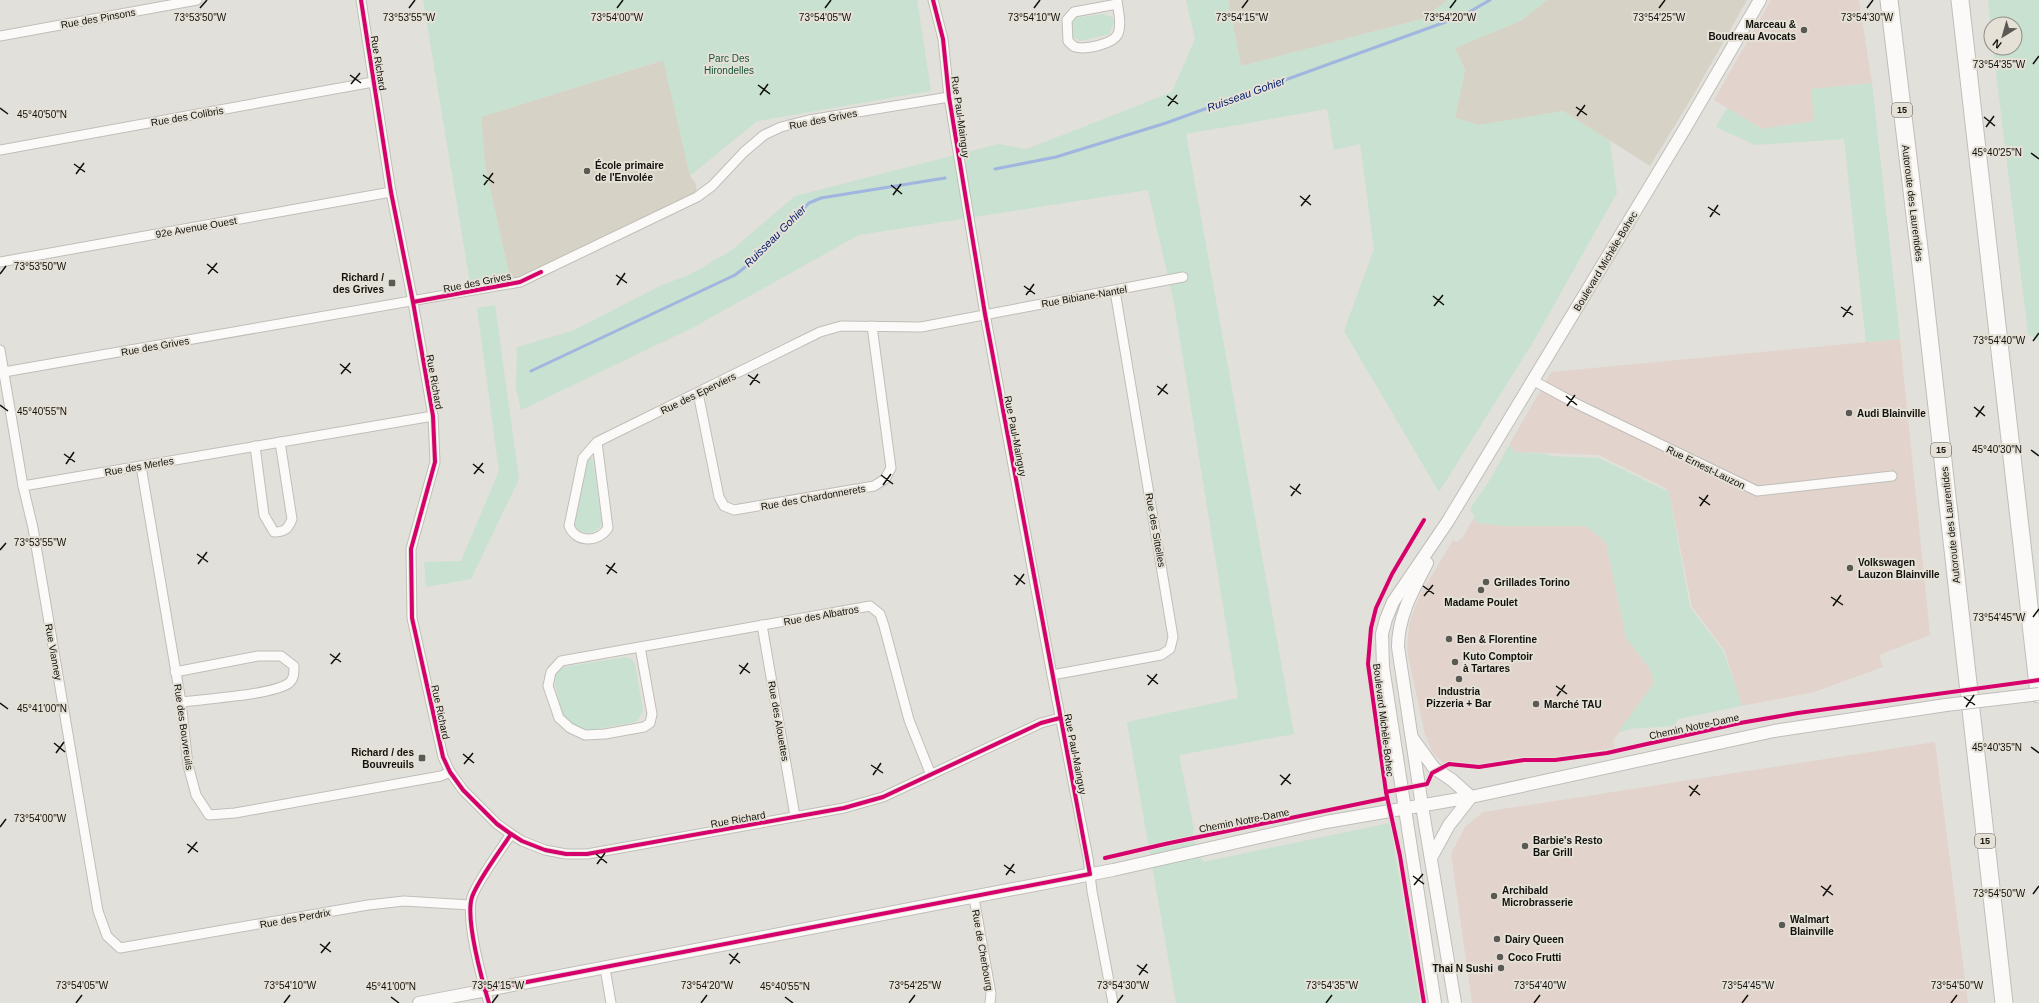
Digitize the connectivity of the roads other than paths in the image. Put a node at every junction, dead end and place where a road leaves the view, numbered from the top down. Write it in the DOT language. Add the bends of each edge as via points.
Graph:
graph roads {
  1 [pos="197,0"];
  2 [pos="361,0"];
  3 [pos="933,0"];
  4 [pos="1760,0"];
  5 [pos="1889,0"];
  6 [pos="1960,0"];
  7 [pos="1117,2"];
  8 [pos="0,36"];
  9 [pos="373,82"];
  10 [pos="950,97"];
  11 [pos="0,150"];
  12 [pos="391,192"];
  13 [pos="0,262"];
  14 [pos="1183,277"];
  15 [pos="1115,291"];
  16 [pos="413,302"];
  17 [pos="985,314"];
  18 [pos="872,326"];
  19 [pos="0,350"];
  20 [pos="4,372"];
  21 [pos="1534,380"];
  22 [pos="698,393"];
  23 [pos="433,416"];
  24 [pos="280,442"];
  25 [pos="597,442"];
  26 [pos="255,446"];
  27 [pos="142,466"];
  28 [pos="1892,476"];
  29 [pos="23,486"];
  30 [pos="1448,521"];
  31 [pos="762,625"];
  32 [pos="640,647"];
  33 [pos="175,672"];
  34 [pos="1052,675"];
  35 [pos="2039,694"];
  36 [pos="181,702"];
  37 [pos="1060,718"];
  38 [pos="1411,736"];
  39 [pos="450,772"];
  40 [pos="931,775"];
  41 [pos="1471,797"];
  42 [pos="1422,806"];
  43 [pos="1405,808"];
  44 [pos="795,816"];
  45 [pos="511,834"];
  46 [pos="1431,858"];
  47 [pos="1090,874"];
  48 [pos="974,898"];
  49 [pos="470,905"];
  50 [pos="120,948"];
  51 [pos="605,968"];
  52 [pos="485,990"];
  53 [pos="419,1003"];
  54 [pos="489,1003"];
  55 [pos="611,1003"];
  56 [pos="990,1003"];
  57 [pos="1113,1003"];
  58 [pos="1435,1003"];
  59 [pos="1455,1003"];
  60 [pos="2004,1003"];
  1 -- 8 [label="street, Rue des Pinsons"];
  2 -- 9 [label="street, Rue Richard"];
  3 -- 10 [label="street, Rue Paul-Mainguy" via="942,39"];
  4 -- 21 [label="street, Boulevard Michèle-Bohec"];
  5 -- 60 [label="highway, Autoroute des Laurentides / 15"];
  6 -- 35 [label="highway"];
  7 -- 7 [label="street" via="1120,25 1117,35 1111,41 1084,48 1074,47 1068,42 1067,20 1074,12"];
  9 -- 11 [label="street, Rue des Colibris"];
  9 -- 12 [label="street, Rue Richard"];
  10 -- 16 [label="street, Rue des Grives" via="781,127 764,135 712,186 697,197 548,269 520,282"];
  10 -- 17 [label="street, Rue Paul-Mainguy"];
  12 -- 13 [label="street, 92e Avenue Ouest"];
  12 -- 16 [label="street, Rue Richard"];
  14 -- 15 [label="street, Rue Bibiane-Nantel"];
  15 -- 17 [label="street, Rue Bibiane-Nantel"];
  15 -- 34 [label="street, Rue des Sittelles" via="1173,637 1170,649 1161,655"];
  16 -- 20 [label="street, Rue des Grives"];
  16 -- 23 [label="street, Rue Richard"];
  17 -- 18 [label="street, Rue des Eperviers" via="921,327"];
  17 -- 34 [label="street, Rue Paul-Mainguy"];
  18 -- 22 [label="street, Rue des Eperviers" via="841,326 820,332"];
  18 -- 22 [label="street, Rue des Chardonnerets" via="890,468 885,479 874,486 734,510 724,506 719,497"];
  19 -- 20 [label="street, Rue Vianney"];
  20 -- 29 [label="street, Rue Vianney"];
  21 -- 28 [label="street, Rue Ernest-Lauzon" via="1573,402 1756,491"];
  21 -- 30 [label="street, Boulevard Michèle-Bohec"];
  22 -- 25 [label="street, Rue des Eperviers"];
  23 -- 24 [label="street, Rue des Merles"];
  23 -- 39 [label="street, Rue Richard" via="435,462 411,549 412,618 441,749"];
  24 -- 26 [label="street, Rue des Merles"];
  24 -- 26 [label="street" via="292,519 288,528 281,532 274,532 264,515"];
  25 -- 25 [label="street, Rue des Eperviers" via="608,528 600,536 582,539 572,533 569,526 583,458"];
  26 -- 27 [label="street, Rue des Merles"];
  27 -- 29 [label="street, Rue des Merles"];
  27 -- 33 [label="street, Rue des Bouvreuils"];
  29 -- 50 [label="street, Rue Vianney" via="33,528 98,911 107,936"];
  30 -- 38 [label="street, Boulevard Michèle-Bohec" via="1410,597 1400,623 1399,658"];
  30 -- 43 [label="street, Boulevard Michèle-Bohec" via="1393,602 1382,634 1382,667"];
  31 -- 32 [label="street, Rue des Albatros"];
  31 -- 40 [label="street, Rue des Albatros" via="870,606 880,614 909,720"];
  31 -- 44 [label="street, Rue des Alouettes"];
  32 -- 32 [label="street, Rue des Albatros" via="652,714 650,723 644,727 585,735 570,728 559,718 548,686 551,672 561,661"];
  33 -- 36 [label="street, Rue des Bouvreuils"];
  33 -- 36 [label="street" via="258,656 281,656 294,666 294,676 288,684 264,692"];
  34 -- 37 [label="street, Rue Paul-Mainguy"];
  35 -- 41 [label="street, Chemin Notre-Dame, bridge" via="1774,731"];
  36 -- 39 [label="street, Rue des Bouvreuils" via="188,765 196,795 209,815 235,813"];
  37 -- 40 [label="street, Rue Richard" via="1041,723"];
  37 -- 47 [label="street, Rue Paul-Mainguy"];
  38 -- 41 [label="street" via="1434,768"];
  38 -- 42 [label="street, Boulevard Michèle-Bohec"];
  39 -- 45 [label="street, Rue Richard" via="478,806"];
  40 -- 44 [label="street, Rue Richard" via="883,797 844,808"];
  41 -- 42 [label="street, Chemin Notre-Dame"];
  41 -- 46 [label="street" via="1449,825"];
  42 -- 43 [label="street, Chemin Notre-Dame"];
  42 -- 46 [label="street, Boulevard Michèle-Bohec"];
  43 -- 47 [label="street, Chemin Notre-Dame" via="1326,822"];
  43 -- 58 [label="street, Boulevard Michèle-Bohec"];
  44 -- 45 [label="street, Rue Richard" via="580,854 544,850"];
  45 -- 49 [label="street" via="477,887"];
  46 -- 59 [label="street, Boulevard Michèle-Bohec"];
  47 -- 48 [label="street, Chemin Notre-Dame"];
  47 -- 57 [label="street, Rue Paul-Mainguy"];
  48 -- 51 [label="street, Chemin Notre-Dame"];
  48 -- 56 [label="street, Rue de Cherbourg" via="991,994"];
  49 -- 50 [label="street, Rue des Perdrix" via="404,901 368,905"];
  49 -- 52 [label="street"];
  51 -- 52 [label="street, Chemin Notre-Dame"];
  51 -- 55 [label="street"];
  52 -- 53 [label="street, Chemin Notre-Dame"];
  52 -- 54 [label="street"];
}
